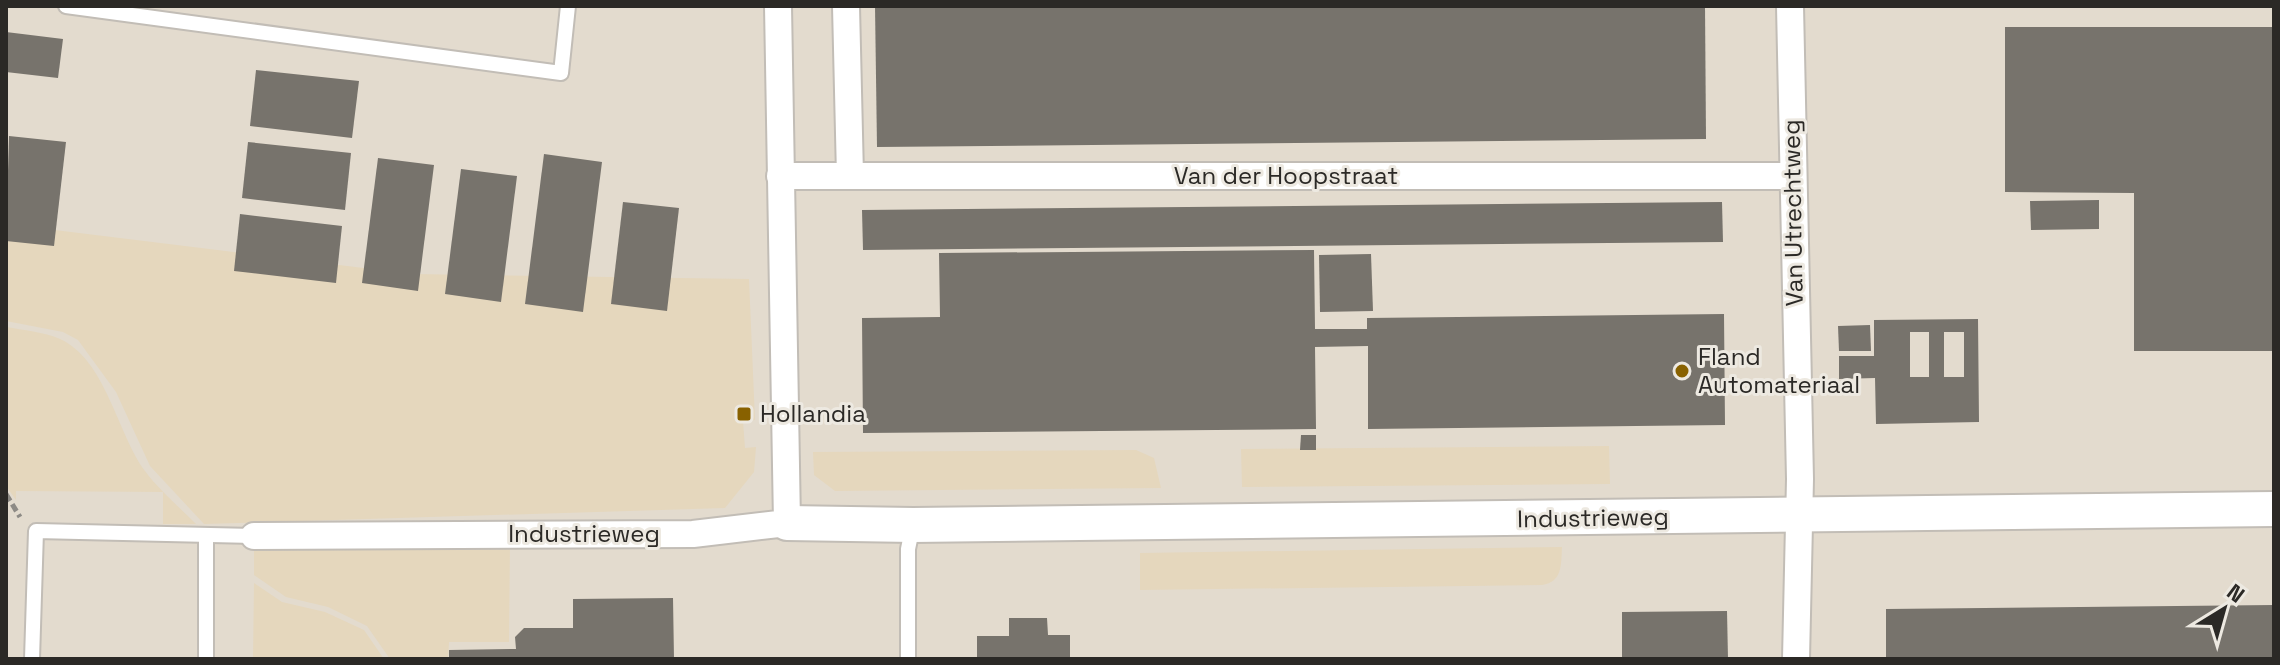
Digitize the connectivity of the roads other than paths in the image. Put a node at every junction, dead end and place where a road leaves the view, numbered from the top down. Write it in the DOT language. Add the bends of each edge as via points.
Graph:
graph roads {
  1 [pos="66,6"];
  2 [pos="568,6"];
  3 [pos="778,6"];
  4 [pos="846,6"];
  5 [pos="1790,6"];
  6 [pos="780,176"];
  7 [pos="850,176"];
  8 [pos="1791,176"];
  9 [pos="2274,509"];
  10 [pos="1798,516"];
  11 [pos="787,523"];
  12 [pos="913,525"];
  13 [pos="254,536"];
  14 [pos="206,537"];
  15 [pos="32,659"];
  16 [pos="206,659"];
  17 [pos="908,659"];
  18 [pos="1796,659"];
  1 -- 2 [label="lane" via="561,73"];
  3 -- 6 [label="street"];
  4 -- 7 [label="street"];
  5 -- 8 [label="street, Van Utrechtweg"];
  6 -- 7 [label="street, Van der Hoopstraat"];
  6 -- 11 [label="street"];
  7 -- 8 [label="street, Van der Hoopstraat"];
  8 -- 10 [label="street, Van Utrechtweg"];
  9 -- 10 [label="street, Industrieweg"];
  10 -- 12 [label="street, Industrieweg"];
  10 -- 18 [label="street, Van Utrechtweg"];
  11 -- 12 [label="street, Industrieweg"];
  11 -- 13 [label="street, Industrieweg" via="693,534"];
  12 -- 17 [label="lane" via="908,549"];
  13 -- 14 [label="lane"];
  14 -- 15 [label="lane" via="36,531"];
  14 -- 16 [label="lane"];
}
